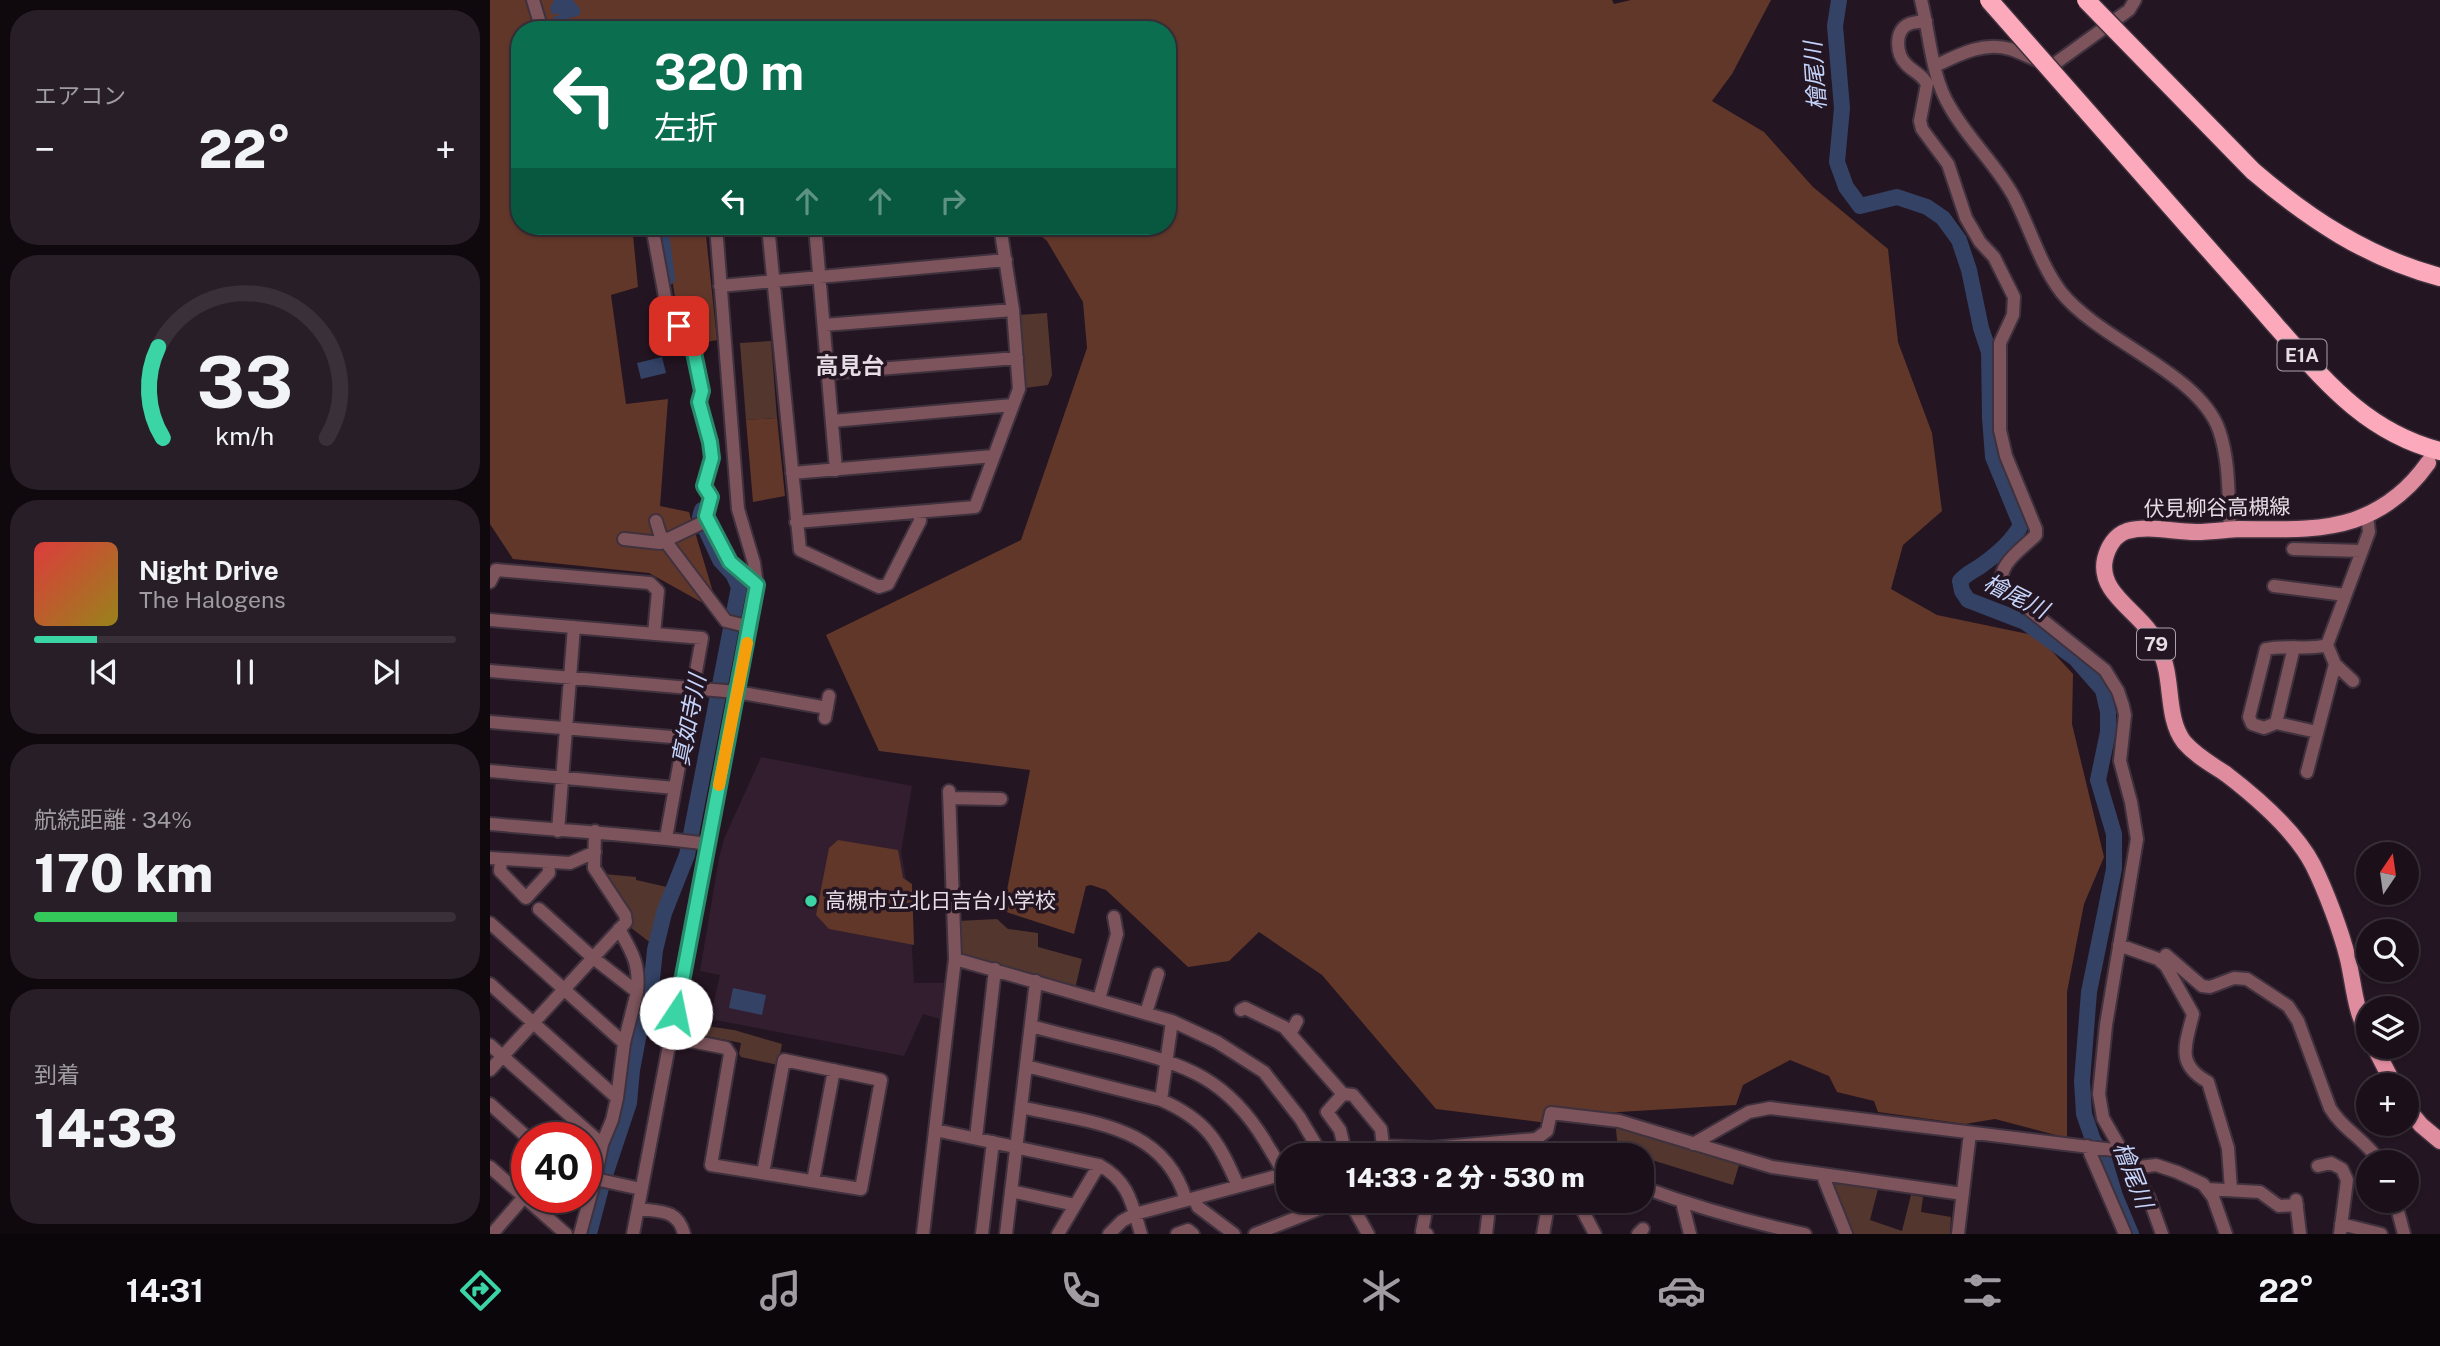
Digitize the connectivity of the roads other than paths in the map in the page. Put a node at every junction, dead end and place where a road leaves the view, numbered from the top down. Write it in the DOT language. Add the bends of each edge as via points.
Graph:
graph roads {
  1 [pos="533,0"];
  2 [pos="1921,0"];
  3 [pos="1989,0"];
  4 [pos="2086,0"];
  5 [pos="2135,0"];
  6 [pos="539,21"];
  7 [pos="1926,21"];
  8 [pos="1935,66"];
  9 [pos="654,235"];
  10 [pos="717,235"];
  11 [pos="769,235"];
  12 [pos="817,235"];
  13 [pos="1002,235"];
  14 [pos="1006,260"];
  15 [pos="819,277"];
  16 [pos="2440,277"];
  17 [pos="772,281"];
  18 [pos="720,286"];
  19 [pos="1013,310"];
  20 [pos="824,325"];
  21 [pos="1017,358"];
  22 [pos="828,373"];
  23 [pos="1013,405"];
  24 [pos="832,421"];
  25 [pos="994,456"];
  26 [pos="2434,457"];
  27 [pos="836,470"];
  28 [pos="792,473"];
  29 [pos="920,512"];
  30 [pos="2367,515"];
  31 [pos="708,520"];
  32 [pos="656,521"];
  33 [pos="796,522"];
  34 [pos="2230,530"];
  35 [pos="624,539"];
  36 [pos="665,540"];
  37 [pos="2292,549"];
  38 [pos="2362,551"];
  39 [pos="490,582"];
  40 [pos="757,585"];
  41 [pos="2274,586"];
  42 [pos="2345,596"];
  43 [pos="490,620"];
  44 [pos="574,627"];
  45 [pos="750,627"];
  46 [pos="654,634"];
  47 [pos="2327,645"];
  48 [pos="2294,647"];
  49 [pos="2335,664"];
  50 [pos="490,671"];
  51 [pos="570,678"];
  52 [pos="2353,681"];
  53 [pos="693,688"];
  54 [pos="737,692"];
  55 [pos="827,707"];
  56 [pos="490,722"];
  57 [pos="2276,723"];
  58 [pos="566,728"];
  59 [pos="2317,732"];
  60 [pos="684,738"];
  61 [pos="490,771"];
  62 [pos="2306,772"];
  63 [pos="562,778"];
  64 [pos="675,788"];
  65 [pos="1001,799"];
  66 [pos="490,824"];
  67 [pos="558,831"];
  68 [pos="595,831"];
  69 [pos="666,838"];
  70 [pos="708,844"];
  71 [pos="595,852"];
  72 [pos="496,859"];
  73 [pos="548,862"];
  74 [pos="539,909"];
  75 [pos="1114,917"];
  76 [pos="490,923"];
  77 [pos="619,929"];
  78 [pos="2119,945"];
  79 [pos="593,957"];
  80 [pos="955,959"];
  81 [pos="2161,962"];
  82 [pos="995,969"];
  83 [pos="1158,974"];
  84 [pos="1036,981"];
  85 [pos="490,984"];
  86 [pos="562,990"];
  87 [pos="636,992"];
  88 [pos="1098,999"];
  89 [pos="2356,1007"];
  90 [pos="1241,1010"];
  91 [pos="1146,1013"];
  92 [pos="1172,1021"];
  93 [pos="1297,1021"];
  94 [pos="532,1023"];
  95 [pos="1031,1026"];
  96 [pos="1290,1034"];
  97 [pos="671,1037"];
  98 [pos="624,1043"];
  99 [pos="490,1045"];
  100 [pos="503,1056"];
  101 [pos="1166,1060"];
  102 [pos="1026,1066"];
  103 [pos="490,1070"];
  104 [pos="834,1070"];
  105 [pos="1343,1094"];
  106 [pos="617,1098"];
  107 [pos="1161,1100"];
  108 [pos="490,1104"];
  109 [pos="1021,1107"];
  110 [pos="577,1122"];
  111 [pos="511,1123"];
  112 [pos="2419,1123"];
  113 [pos="935,1130"];
  114 [pos="1970,1133"];
  115 [pos="976,1138"];
  116 [pos="1536,1139"];
  117 [pos="2440,1141"];
  118 [pos="993,1142"];
  119 [pos="1315,1143"];
  120 [pos="1345,1143"];
  121 [pos="1383,1143"];
  122 [pos="1489,1143"];
  123 [pos="1538,1143"];
  124 [pos="602,1144"];
  125 [pos="1693,1144"];
  126 [pos="2087,1146"];
  127 [pos="1016,1147"];
  128 [pos="2372,1150"];
  129 [pos="2122,1152"];
  130 [pos="1276,1159"];
  131 [pos="1099,1165"];
  132 [pos="2318,1166"];
  133 [pos="490,1167"];
  134 [pos="2132,1168"];
  135 [pos="763,1174"];
  136 [pos="1822,1174"];
  137 [pos="1276,1175"];
  138 [pos="602,1180"];
  139 [pos="813,1181"];
  140 [pos="511,1186"];
  141 [pos="1238,1186"];
  142 [pos="641,1189"];
  143 [pos="2207,1189"];
  144 [pos="2231,1190"];
  145 [pos="1011,1191"];
  146 [pos="1654,1191"];
  147 [pos="1963,1194"];
  148 [pos="1190,1199"];
  149 [pos="1682,1202"];
  150 [pos="1075,1205"];
  151 [pos="639,1209"];
  152 [pos="511,1212"];
  153 [pos="542,1213"];
  154 [pos="584,1213"];
  155 [pos="1309,1213"];
  156 [pos="1356,1213"];
  157 [pos="1426,1213"];
  158 [pos="1488,1213"];
  159 [pos="1547,1213"];
  160 [pos="1584,1213"];
  161 [pos="2398,1213"];
  162 [pos="1135,1214"];
  163 [pos="2340,1229"];
  164 [pos="492,1234"];
  165 [pos="566,1234"];
  166 [pos="580,1234"];
  167 [pos="633,1234"];
  168 [pos="684,1234"];
  169 [pos="923,1234"];
  170 [pos="982,1234"];
  171 [pos="1006,1234"];
  172 [pos="1058,1234"];
  173 [pos="1109,1234"];
  174 [pos="1141,1234"];
  175 [pos="1177,1234"];
  176 [pos="1193,1234"];
  177 [pos="1234,1234"];
  178 [pos="1255,1234"];
  179 [pos="1368,1234"];
  180 [pos="1427,1234"];
  181 [pos="1486,1234"];
  182 [pos="1543,1234"];
  183 [pos="1595,1234"];
  184 [pos="1690,1234"];
  185 [pos="1805,1234"];
  186 [pos="1846,1234"];
  187 [pos="1958,1234"];
  188 [pos="2125,1234"];
  189 [pos="2162,1234"];
  190 [pos="2226,1234"];
  191 [pos="2300,1234"];
  192 [pos="2381,1234"];
  193 [pos="2404,1234"];
  1 -- 6 [label="street"];
  2 -- 7 [label="street"];
  3 -- 26 [label="highway, E1A, bridge" via="2334,390 2375,424"];
  4 -- 16 [label="highway, bridge" via="2253,171 2309,217 2353,244"];
  5 -- 8 [label="street" via="2129,10 2053,65 2007,48 1989,47 1970,49"];
  7 -- 8 [label="street"];
  7 -- 78 [label="street" via="1910,23 1898,39 1904,63 1927,84 1922,129 1948,164 1966,218 1994,257 2014,297 2013,315 1998,352 2000,430 2036,535 2003,567 2001,583 2105,670 2125,715 2120,761 2137,839"];
  8 -- 34 [label="street" via="1949,106 2001,175 2062,293 2207,408 2224,447"];
  9 -- 31 [label="street" via="668,313 691,338 702,391 699,402 712,458"];
  10 -- 18 [label="street"];
  11 -- 17 [label="street"];
  12 -- 15 [label="street"];
  13 -- 14 [label="street"];
  14 -- 15 [label="street"];
  14 -- 19 [label="street"];
  15 -- 17 [label="street"];
  15 -- 20 [label="street"];
  17 -- 18 [label="street"];
  17 -- 28 [label="street"];
  18 -- 40 [label="street" via="738,509"];
  19 -- 20 [label="street"];
  19 -- 21 [label="street"];
  20 -- 22 [label="street"];
  21 -- 22 [label="street"];
  21 -- 23 [label="street" via="1019,389"];
  22 -- 24 [label="street"];
  23 -- 24 [label="street"];
  23 -- 25 [label="street"];
  24 -- 27 [label="street"];
  25 -- 27 [label="street"];
  25 -- 29 [label="street" via="975,507"];
  26 -- 30 [label="main road, 伏見柳谷高槻線 / 79" via="2400,494"];
  27 -- 28 [label="street"];
  28 -- 33 [label="street"];
  29 -- 33 [label="street"];
  29 -- 33 [label="street" via="920,521 888,584 879,587 800,550"];
  30 -- 34 [label="main road, 伏見柳谷高槻線 / 79" via="2322,527"];
  30 -- 38 [label="street" via="2369,532"];
  31 -- 36 [label="street"];
  31 -- 40 [label="street" via="730,562"];
  32 -- 36 [label="street"];
  34 -- 89 [label="main road, 伏見柳谷高槻線 / 79" via="2126,531 2109,547 2104,573 2110,589 2150,632 2162,654 2182,739 2291,833 2314,866 2343,943"];
  35 -- 36 [label="street"];
  36 -- 45 [label="street" via="726,621"];
  37 -- 38 [label="street"];
  38 -- 42 [label="street"];
  39 -- 46 [label="street" via="496,570 650,583 658,591"];
  40 -- 45 [label="street"];
  41 -- 42 [label="street"];
  42 -- 47 [label="street"];
  43 -- 44 [label="street"];
  44 -- 46 [label="street"];
  44 -- 51 [label="street"];
  45 -- 54 [label="street"];
  46 -- 53 [label="street" via="702,638"];
  47 -- 48 [label="street"];
  47 -- 49 [label="street"];
  48 -- 57 [label="street"];
  48 -- 57 [label="street" via="2266,649 2249,717 2252,724 2264,728"];
  49 -- 52 [label="street"];
  49 -- 59 [label="street"];
  50 -- 51 [label="street"];
  51 -- 53 [label="street"];
  51 -- 58 [label="street"];
  53 -- 54 [label="street"];
  53 -- 60 [label="street"];
  54 -- 55 [label="street"];
  54 -- 70 [label="street"];
  56 -- 58 [label="street"];
  57 -- 59 [label="street"];
  58 -- 60 [label="street"];
  58 -- 63 [label="street"];
  59 -- 62 [label="street"];
  60 -- 64 [label="street"];
  61 -- 63 [label="street"];
  63 -- 64 [label="street"];
  63 -- 67 [label="street"];
  64 -- 69 [label="street"];
  65 -- 80 [label="street" via="949,794"];
  66 -- 67 [label="street"];
  67 -- 68 [label="street"];
  68 -- 69 [label="street"];
  68 -- 71 [label="street"];
  69 -- 70 [label="street"];
  70 -- 97 [label="street"];
  71 -- 73 [label="street" via="570,863"];
  71 -- 77 [label="street" via="594,868 625,915"];
  72 -- 73 [label="street"];
  72 -- 73 [label="street" via="500,871 526,898 549,873"];
  74 -- 79 [label="street"];
  75 -- 88 [label="street" via="1117,934"];
  76 -- 86 [label="street"];
  77 -- 79 [label="street"];
  77 -- 87 [label="street" via="636,957"];
  78 -- 81 [label="street"];
  78 -- 129 [label="street" via="2099,1094 2103,1118"];
  79 -- 86 [label="street"];
  79 -- 87 [label="street"];
  80 -- 82 [label="street"];
  80 -- 113 [label="street"];
  81 -- 128 [label="street" via="2165,955 2202,986 2247,979 2288,1006 2298,1021 2330,1108 2337,1120"];
  81 -- 144 [label="street" via="2193,1014 2184,1052 2187,1065 2207,1082 2228,1148"];
  82 -- 84 [label="street"];
  82 -- 115 [label="street"];
  83 -- 91 [label="street"];
  84 -- 88 [label="street"];
  84 -- 95 [label="street"];
  85 -- 94 [label="street"];
  86 -- 94 [label="street"];
  86 -- 98 [label="street"];
  87 -- 98 [label="street"];
  88 -- 91 [label="street"];
  90 -- 96 [label="street" via="1284,1027"];
  91 -- 92 [label="street"];
  92 -- 101 [label="street"];
  92 -- 119 [label="street" via="1264,1072"];
  93 -- 96 [label="street"];
  94 -- 100 [label="street"];
  94 -- 106 [label="street"];
  95 -- 101 [label="street"];
  95 -- 102 [label="street"];
  96 -- 105 [label="street"];
  97 -- 135 [label="street" via="726,1048 730,1054 711,1165"];
  97 -- 142 [label="street"];
  98 -- 106 [label="street"];
  99 -- 100 [label="street"];
  100 -- 103 [label="street"];
  100 -- 110 [label="street"];
  101 -- 107 [label="street"];
  101 -- 130 [label="street" via="1210,1082 1244,1110"];
  102 -- 107 [label="street"];
  102 -- 109 [label="street"];
  104 -- 135 [label="street" via="784,1060"];
  104 -- 139 [label="street"];
  104 -- 139 [label="street" via="881,1080 861,1189"];
  105 -- 120 [label="street" via="1327,1112"];
  105 -- 121 [label="street" via="1353,1095 1381,1129"];
  106 -- 124 [label="street"];
  107 -- 141 [label="street" via="1196,1119 1209,1132"];
  108 -- 111 [label="street"];
  109 -- 127 [label="street"];
  109 -- 148 [label="street" via="1114,1127 1135,1136 1169,1163"];
  112 -- 117 [label="main road"];
  113 -- 115 [label="street"];
  113 -- 169 [label="street"];
  114 -- 125 [label="street" via="1770,1108 1749,1112"];
  114 -- 126 [label="street"];
  114 -- 147 [label="street"];
  115 -- 118 [label="street"];
  116 -- 122 [label="street"];
  116 -- 123 [label="street"];
  116 -- 125 [label="street" via="1547,1131 1552,1113 1619,1121"];
  118 -- 127 [label="street"];
  118 -- 170 [label="street"];
  125 -- 136 [label="street" via="1772,1167"];
  126 -- 129 [label="street"];
  126 -- 188 [label="street"];
  127 -- 131 [label="street"];
  127 -- 145 [label="street"];
  129 -- 134 [label="street"];
  131 -- 150 [label="street"];
  131 -- 162 [label="street" via="1127,1190"];
  132 -- 163 [label="street" via="2331,1163 2342,1169 2347,1181"];
  133 -- 140 [label="street"];
  134 -- 143 [label="street" via="2156,1165"];
  134 -- 189 [label="street" via="2150,1198"];
  135 -- 139 [label="street"];
  136 -- 147 [label="street"];
  136 -- 186 [label="street"];
  137 -- 141 [label="street"];
  138 -- 142 [label="street"];
  141 -- 148 [label="street"];
  142 -- 151 [label="street"];
  143 -- 144 [label="street"];
  143 -- 190 [label="street"];
  144 -- 191 [label="street" via="2260,1192 2278,1206 2296,1201"];
  145 -- 150 [label="street"];
  145 -- 171 [label="street"];
  146 -- 149 [label="street"];
  147 -- 187 [label="street"];
  148 -- 162 [label="street"];
  148 -- 177 [label="street"];
  149 -- 184 [label="street"];
  149 -- 185 [label="street"];
  150 -- 172 [label="street"];
  151 -- 167 [label="street"];
  151 -- 168 [label="street" via="671,1214"];
  152 -- 164 [label="street"];
  153 -- 165 [label="street"];
  154 -- 166 [label="street"];
  155 -- 178 [label="street"];
  156 -- 179 [label="street"];
  157 -- 180 [label="street" via="1422,1231"];
  158 -- 181 [label="street"];
  159 -- 182 [label="street"];
  160 -- 183 [label="street"];
  161 -- 193 [label="street"];
  162 -- 173 [label="street"];
  162 -- 174 [label="street"];
  163 -- 192 [label="street"];
  175 -- 176 [label="street" via="1188,1230"];
}
